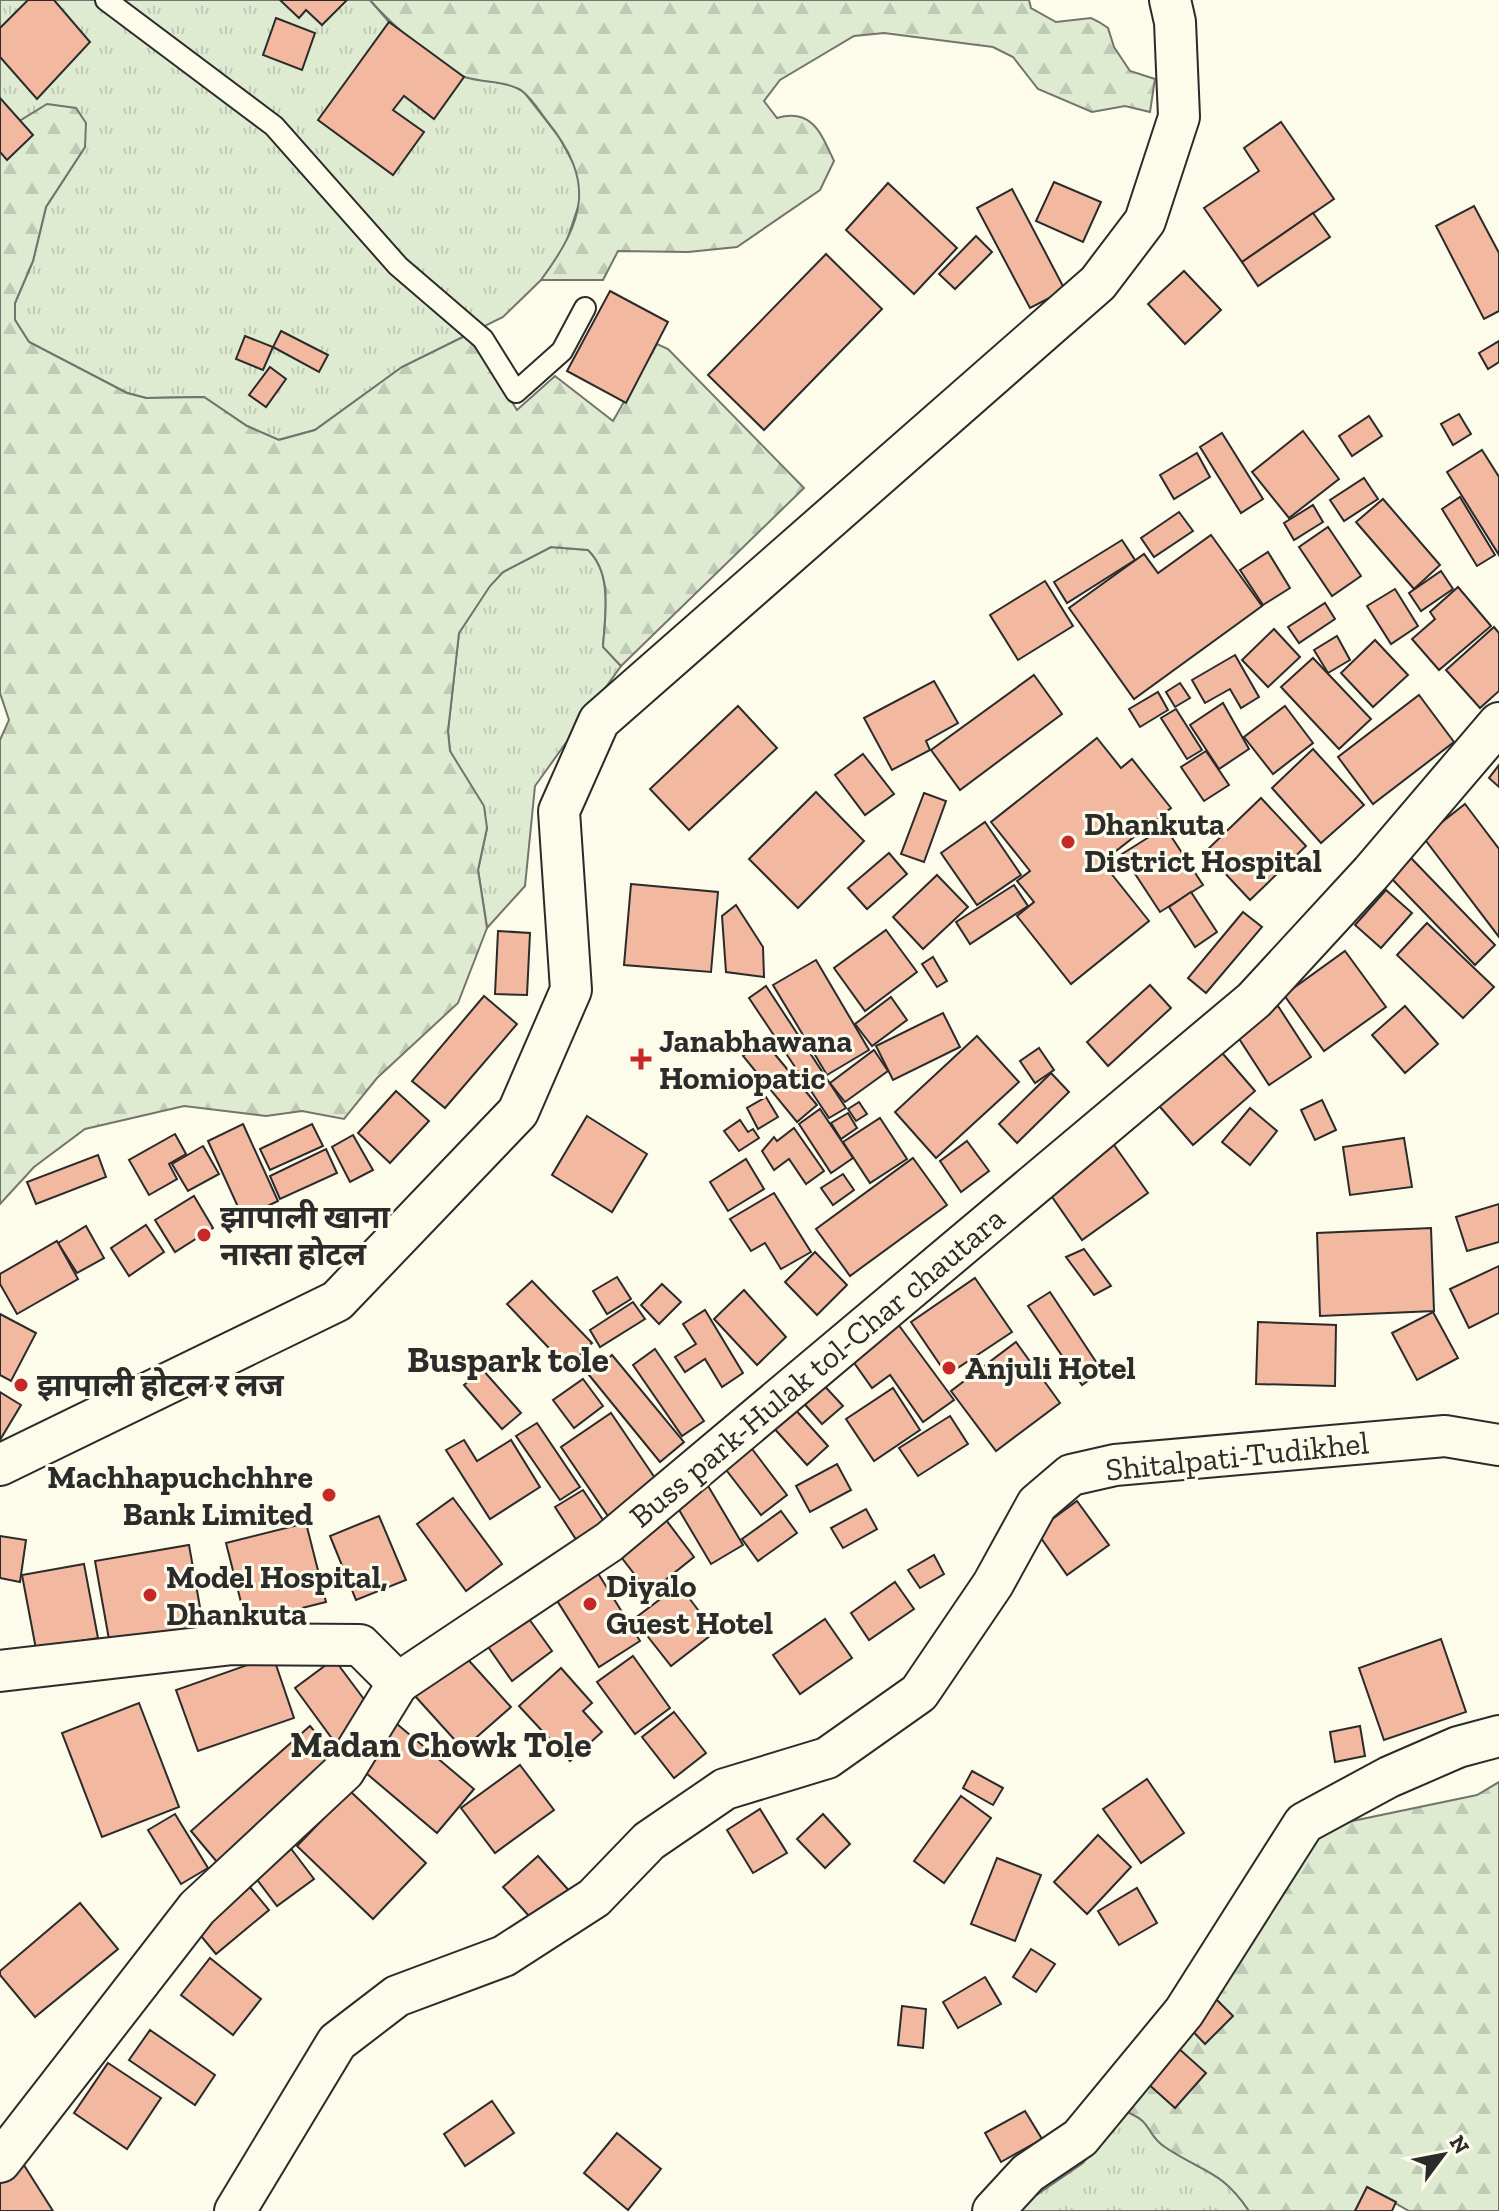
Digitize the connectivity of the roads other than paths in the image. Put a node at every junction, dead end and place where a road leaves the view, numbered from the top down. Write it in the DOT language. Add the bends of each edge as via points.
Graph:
graph roads {
  1 [pos="106,0"];
  2 [pos="1170,0"];
  3 [pos="585,308"];
  4 [pos="1499,723"];
  5 [pos="1499,1445"];
  6 [pos="0,1465"];
  7 [pos="0,1671"];
  8 [pos="398,1683"];
  9 [pos="1499,1736"];
  10 [pos="0,2162"];
  11 [pos="235,2211"];
  12 [pos="993,2211"];
  1 -- 3 [label="lane" via="274,126 398,266 483,339 516,392 562,351"];
  2 -- 6 [label="street" via="1179,117 1145,221 1098,283 599,721 559,811 571,990 518,1112 337,1301"];
  4 -- 8 [label="street, Buss park-Hulak tol-Char chautara" via="1254,1000 609,1542"];
  5 -- 11 [label="street, Shitalpati-Tudikhel" via="1445,1436 1115,1465 1071,1475 1037,1504 993,1584 919,1693 827,1758 725,1789 649,1841 594,1898 504,1956 397,1996 337,2042"];
  7 -- 8 [label="street" via="233,1644 360,1645"];
  8 -- 10 [label="street" via="344,1771 197,1908"];
  9 -- 12 [label="street" via="1458,1747 1389,1777 1304,1823 1184,2012 1080,2138 1028,2173"];
}
